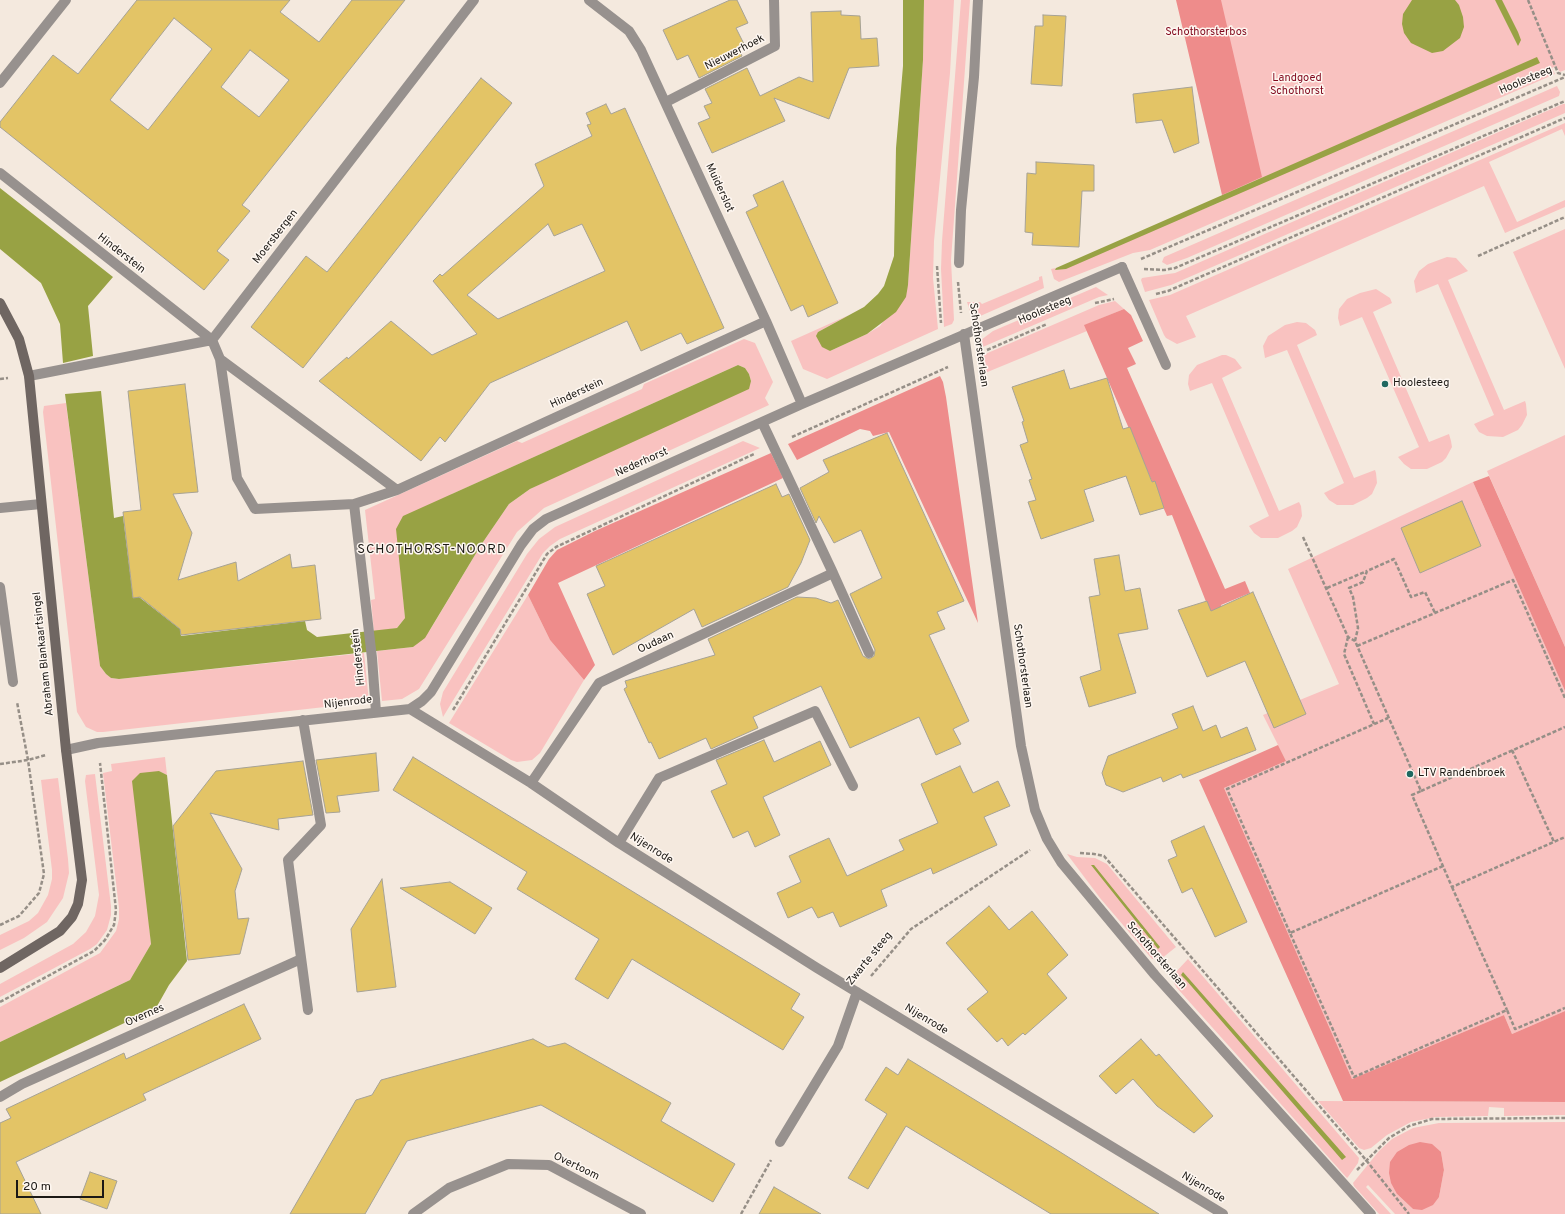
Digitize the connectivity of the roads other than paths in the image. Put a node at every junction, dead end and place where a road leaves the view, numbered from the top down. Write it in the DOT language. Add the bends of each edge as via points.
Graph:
graph roads {
  1 [pos="66,0"];
  2 [pos="474,0"];
  3 [pos="589,0"];
  4 [pos="774,0"];
  5 [pos="978,0"];
  6 [pos="0,83"];
  7 [pos="666,102"];
  8 [pos="0,173"];
  9 [pos="958,263"];
  10 [pos="0,304"];
  11 [pos="766,321"];
  12 [pos="964,334"];
  13 [pos="212,340"];
  14 [pos="220,359"];
  15 [pos="1166,365"];
  16 [pos="29,376"];
  17 [pos="802,404"];
  18 [pos="762,422"];
  19 [pos="397,490"];
  20 [pos="41,504"];
  21 [pos="354,504"];
  22 [pos="0,508"];
  23 [pos="833,573"];
  24 [pos="0,588"];
  25 [pos="869,653"];
  26 [pos="13,682"];
  27 [pos="410,709"];
  28 [pos="376,712"];
  29 [pos="303,720"];
  30 [pos="66,750"];
  31 [pos="531,783"];
  32 [pos="853,786"];
  33 [pos="619,843"];
  34 [pos="301,959"];
  35 [pos="0,968"];
  36 [pos="857,992"];
  37 [pos="308,1010"];
  38 [pos="0,1097"];
  39 [pos="780,1142"];
  40 [pos="413,1214"];
  41 [pos="641,1214"];
  42 [pos="1223,1214"];
  43 [pos="1371,1214"];
  1 -- 6 [label="street"];
  2 -- 13 [label="street, Moersbergen"];
  3 -- 7 [label="street, Muiderslot" via="629,31"];
  4 -- 7 [label="street, Nieuwerhoek" via="775,46"];
  5 -- 9 [label="street"];
  7 -- 11 [label="street, Muiderslot"];
  8 -- 13 [label="street, Hinderstein"];
  10 -- 16 [label="street, Abraham Blankaartsingel" via="19,339"];
  11 -- 17 [label="street, Muiderslot"];
  11 -- 19 [label="street, Hinderstein"];
  12 -- 15 [label="street, Hoolesteeg" via="1122,268"];
  12 -- 17 [label="street, Nederhorst"];
  12 -- 43 [label="street, Schothorsterlaan" via="1021,746 1035,810 1047,839 1061,862 1155,975"];
  13 -- 14 [label="street, Hinderstein"];
  13 -- 16 [label="street"];
  14 -- 19 [label="street"];
  14 -- 21 [label="street, Hinderstein" via="237,478 255,509"];
  16 -- 20 [label="street, Abraham Blankaartsingel"];
  17 -- 18 [label="street, Nederhorst"];
  18 -- 23 [label="street"];
  18 -- 27 [label="street, Nederhorst" via="546,519 533,529 431,692"];
  19 -- 21 [label="street, Hinderstein"];
  20 -- 22 [label="street"];
  20 -- 30 [label="street, Abraham Blankaartsingel"];
  21 -- 28 [label="street, Hinderstein"];
  23 -- 25 [label="street"];
  23 -- 31 [label="street, Oudaan" via="599,683"];
  24 -- 26 [label="street"];
  27 -- 28 [label="street, Nijenrode"];
  27 -- 31 [label="street, Nijenrode"];
  28 -- 29 [label="street, Nijenrode"];
  29 -- 30 [label="street, Nijenrode" via="98,743"];
  29 -- 34 [label="street" via="321,825 288,860"];
  30 -- 35 [label="street, Abraham Blankaartsingel" via="82,880 78,904 72,917 60,931"];
  31 -- 33 [label="street, Nijenrode"];
  32 -- 33 [label="street, Nijenrode" via="815,710 659,778"];
  33 -- 36 [label="street, Nijenrode"];
  34 -- 37 [label="street"];
  34 -- 38 [label="street, Overnes" via="22,1084"];
  36 -- 39 [label="street, Zwarte steeg" via="838,1046"];
  36 -- 42 [label="street, Nijenrode"];
  40 -- 41 [label="street, Overtoom" via="449,1188 508,1164 549,1165"];
}
